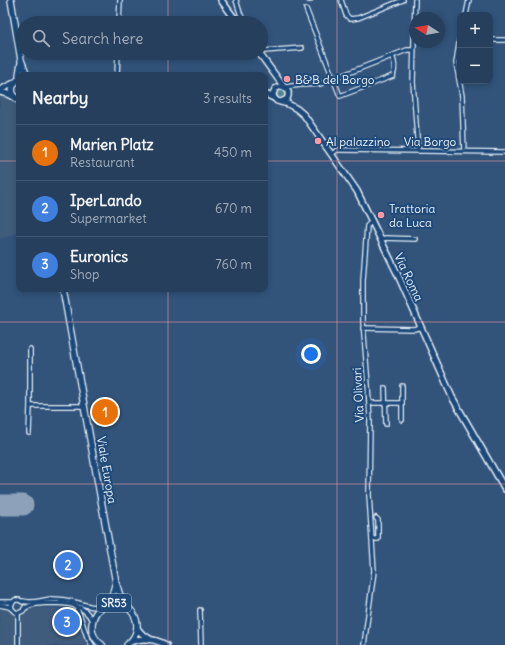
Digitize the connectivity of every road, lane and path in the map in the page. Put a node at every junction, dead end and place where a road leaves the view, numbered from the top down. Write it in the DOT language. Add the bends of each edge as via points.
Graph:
graph roads {
  1 [pos="11,0"];
  2 [pos="120,0"];
  3 [pos="222,0"];
  4 [pos="236,0"];
  5 [pos="341,0"];
  6 [pos="403,0"];
  7 [pos="415,0"];
  8 [pos="469,0"];
  9 [pos="306,9"];
  10 [pos="467,12"];
  11 [pos="119,16"];
  12 [pos="237,16"];
  13 [pos="241,16"];
  14 [pos="16,30"];
  15 [pos="493,40"];
  16 [pos="505,40"];
  17 [pos="302,48"];
  18 [pos="458,48"];
  19 [pos="413,50"];
  20 [pos="268,52"];
  21 [pos="392,56"];
  22 [pos="21,60"];
  23 [pos="118,60"];
  24 [pos="265,60"];
  25 [pos="19,72"];
  26 [pos="26,72"];
  27 [pos="117,72"];
  28 [pos="275,75"];
  29 [pos="333,79"];
  30 [pos="16,80"];
  31 [pos="16,83"];
  32 [pos="295,86"];
  33 [pos="284,87"];
  34 [pos="276,88"];
  35 [pos="0,91"];
  36 [pos="268,92"];
  37 [pos="268,95"];
  38 [pos="288,95"];
  39 [pos="16,97"];
  40 [pos="16,98"];
  41 [pos="274,98"];
  42 [pos="281,102"];
  43 [pos="297,109"];
  44 [pos="418,151"];
  45 [pos="464,151"];
  46 [pos="505,152"];
  47 [pos="332,154"];
  48 [pos="372,221"];
  49 [pos="415,239"];
  50 [pos="381,240"];
  51 [pos="64,292"];
  52 [pos="421,327"];
  53 [pos="363,328"];
  54 [pos="30,349"];
  55 [pos="402,386"];
  56 [pos="385,388"];
  57 [pos="369,403"];
  58 [pos="385,403"];
  59 [pos="402,403"];
  60 [pos="30,406"];
  61 [pos="84,406"];
  62 [pos="402,420"];
  63 [pos="386,424"];
  64 [pos="29,433"];
  65 [pos="505,489"];
  66 [pos="376,518"];
  67 [pos="372,539"];
  68 [pos="116,583"];
  69 [pos="23,601"];
  70 [pos="0,602"];
  71 [pos="13,602"];
  72 [pos="110,604"];
  73 [pos="0,605"];
  74 [pos="74,605"];
  75 [pos="123,605"];
  76 [pos="102,607"];
  77 [pos="12,609"];
  78 [pos="24,609"];
  79 [pos="200,610"];
  80 [pos="18,613"];
  81 [pos="92,622"];
  82 [pos="137,628"];
  83 [pos="151,639"];
  84 [pos="129,644"];
  85 [pos="18,645"];
  86 [pos="92,645"];
  87 [pos="102,645"];
  88 [pos="166,645"];
  89 [pos="201,645"];
  90 [pos="364,645"];
  1 -- 14 [label="main road"];
  2 -- 11 [label="street"];
  3 -- 12 [label="main road"];
  4 -- 13 [label="street"];
  5 -- 6 [label="street" via="350,19"];
  7 -- 19 [label="street"];
  8 -- 10 [label="street"];
  9 -- 29 [label="street"];
  15 -- 16 [label="street"];
  17 -- 20 [label="street"];
  18 -- 45 [label="street" via="456,63 462,96"];
  19 -- 21 [label="street"];
  19 -- 44 [label="street" via="412,82"];
  21 -- 29 [label="street"];
  21 -- 29 [label="street" via="394,74 390,78 340,96"];
  22 -- 25 [label="main road"];
  22 -- 26 [label="main road"];
  23 -- 27 [label="street"];
  24 -- 28 [label="main road, Via Roma"];
  28 -- 33 [label="main road, Via Roma"];
  28 -- 34 [label="main road, Via Roma"];
  29 -- 32 [label="street" via="320,84"];
  30 -- 35 [label="main road"];
  31 -- 39 [label="main road" via="12,90"];
  32 -- 33 [label="street"];
  32 -- 38 [label="street"];
  33 -- 34 [label="main road"];
  33 -- 38 [label="main road, Via Roma" via="288,90"];
  34 -- 36 [label="main road"];
  34 -- 41 [label="main road, Via Roma"];
  35 -- 40 [label="main road"];
  37 -- 41 [label="main road"];
  38 -- 42 [label="main road" via="287,99"];
  38 -- 43 [label="main road, Via Roma"];
  41 -- 42 [label="main road, Via Roma"];
  42 -- 43 [label="main road, Via Roma"];
  43 -- 47 [label="main road, Via Roma"];
  44 -- 45 [label="street, Via Borgo"];
  44 -- 47 [label="street, Via Borgo" via="337,150"];
  45 -- 46 [label="street, Via Borgo"];
  47 -- 48 [label="main road, Via Roma" via="357,191"];
  48 -- 50 [label="main road, Via Roma"];
  48 -- 53 [label="street, Via Olivari" via="367,226"];
  49 -- 50 [label="street"];
  50 -- 52 [label="main road, Via Roma"];
  51 -- 61 [label="main road, Viale Europa / SR53"];
  52 -- 53 [label="street"];
  52 -- 65 [label="main road, Via Roma" via="452,396"];
  53 -- 57 [label="street, Via Olivari"];
  54 -- 60 [label="street"];
  55 -- 59 [label="street"];
  56 -- 58 [label="street"];
  57 -- 58 [label="street"];
  57 -- 67 [label="street, Via Olivari" via="369,495"];
  58 -- 59 [label="street"];
  58 -- 63 [label="street"];
  59 -- 62 [label="street"];
  60 -- 61 [label="street"];
  60 -- 64 [label="street"];
  61 -- 68 [label="main road, Viale Europa / SR53"];
  66 -- 67 [label="street" via="378,539"];
  67 -- 90 [label="street, Via Olivari" via="374,571"];
  68 -- 72 [label="main road, Viale Europa / SR53"];
  68 -- 75 [label="main road, Viale Europa / SR53"];
  69 -- 71 [label="street"];
  69 -- 76 [label="street" via="51,599 72,601 91,608"];
  69 -- 78 [label="street"];
  70 -- 71 [label="street"];
  71 -- 77 [label="street"];
  72 -- 75 [label="main road, SR53"];
  72 -- 76 [label="main road, SR53"];
  73 -- 77 [label="street"];
  74 -- 78 [label="street" via="38,604"];
  74 -- 81 [label="street" via="86,612"];
  74 -- 86 [label="street" via="78,609"];
  75 -- 82 [label="main road, SR53" via="134,614"];
  76 -- 81 [label="main road, SR53"];
  77 -- 80 [label="street"];
  78 -- 80 [label="street"];
  79 -- 89 [label="street"];
  80 -- 85 [label="street"];
  81 -- 87 [label="main road, SR53" via="93,634"];
  82 -- 83 [label="main road"];
  82 -- 84 [label="main road, SR53"];
  83 -- 84 [label="main road" via="136,639"];
  83 -- 88 [label="main road"];
}
